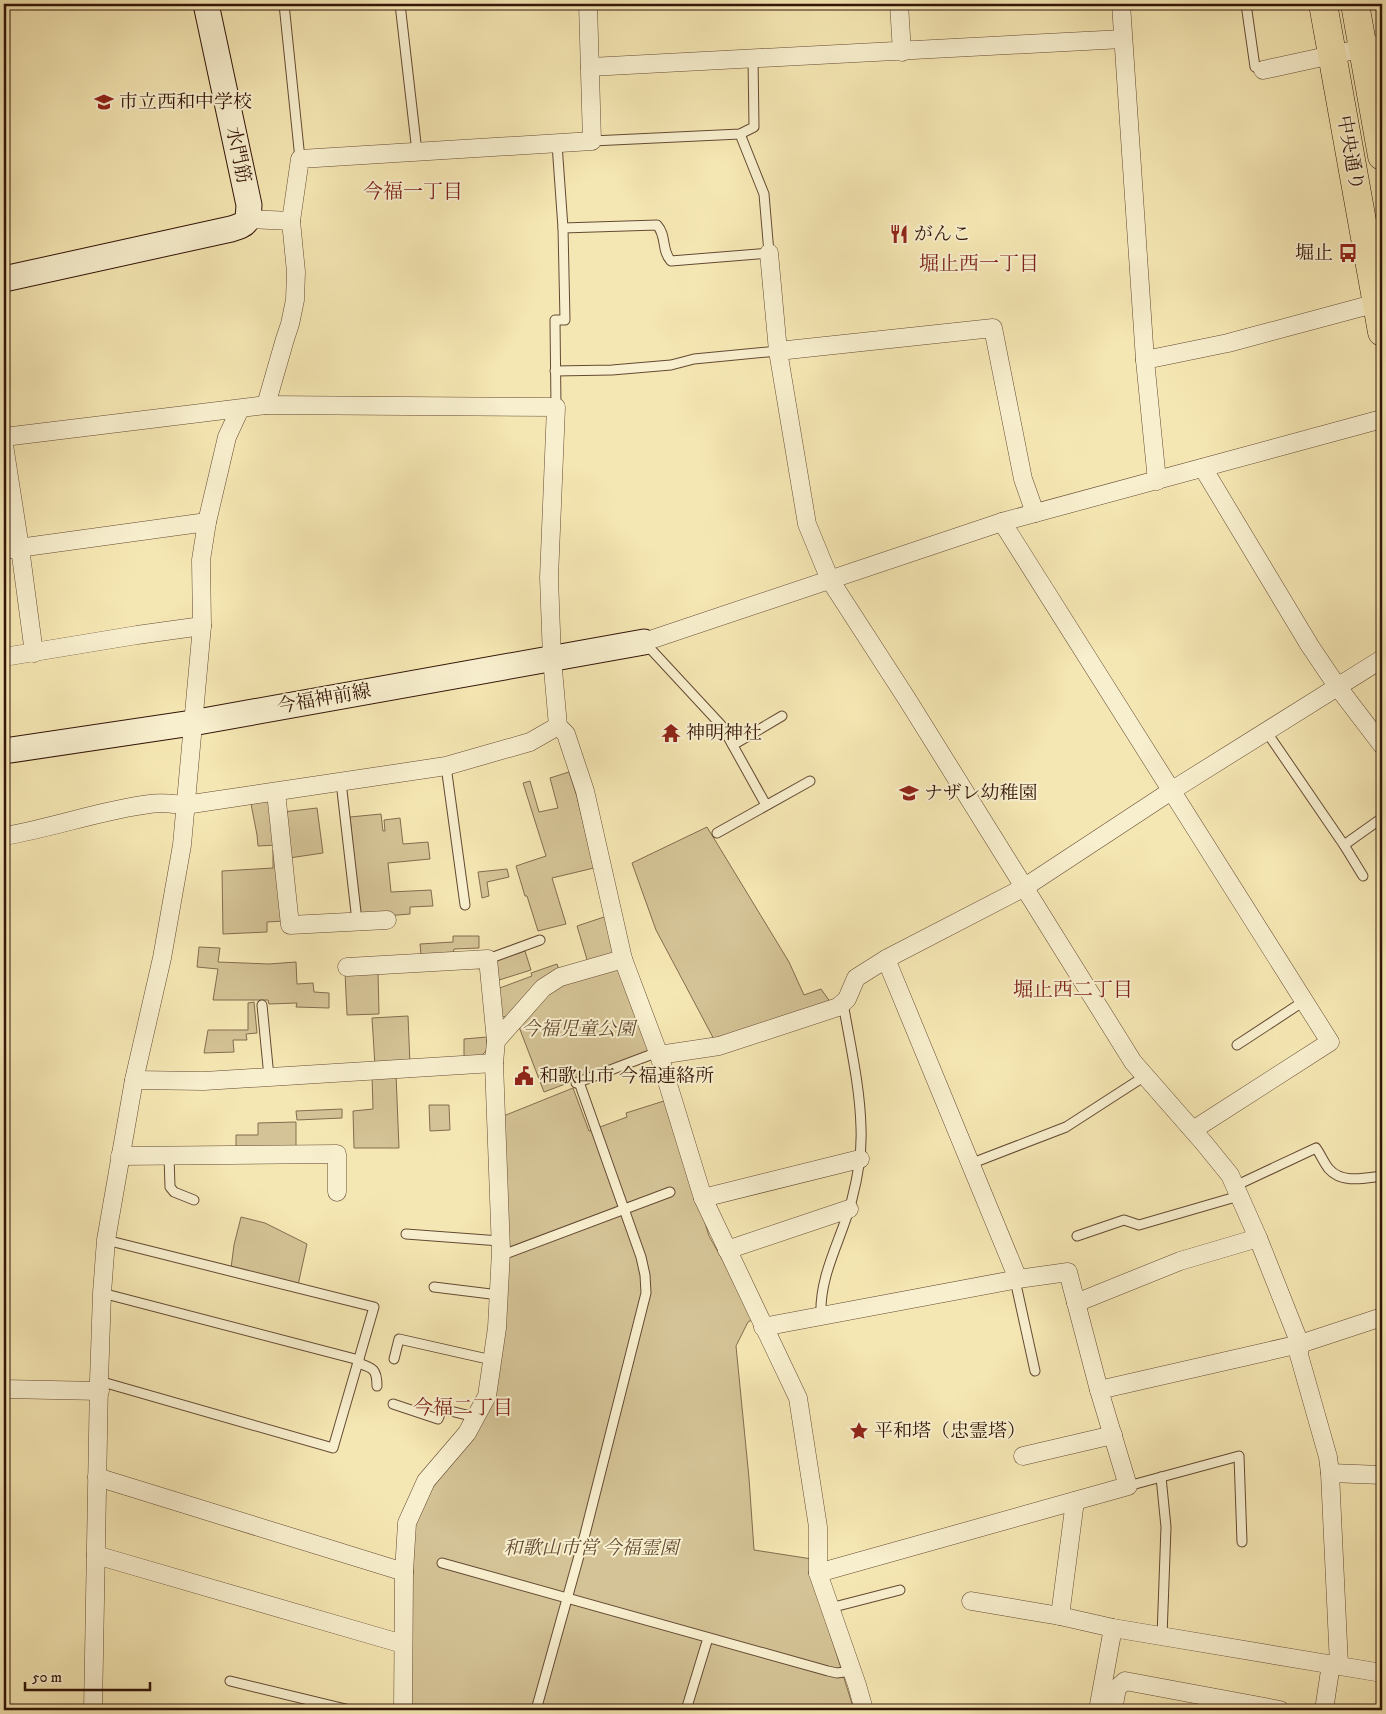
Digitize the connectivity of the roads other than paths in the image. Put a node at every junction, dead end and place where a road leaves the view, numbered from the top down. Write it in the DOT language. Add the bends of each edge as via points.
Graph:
graph roads {
  1 [pos="206,4"];
  2 [pos="284,4"];
  3 [pos="400,4"];
  4 [pos="588,4"];
  5 [pos="899,4"];
  6 [pos="1122,4"];
  7 [pos="1246,4"];
  8 [pos="1323,4"];
  9 [pos="1355,4"];
  10 [pos="1123,39"];
  11 [pos="1372,46"];
  12 [pos="902,52"];
  13 [pos="1332,55"];
  14 [pos="753,58"];
  15 [pos="590,67"];
  16 [pos="1262,70"];
  17 [pos="740,134"];
  18 [pos="592,141"];
  19 [pos="557,144"];
  20 [pos="417,152"];
  21 [pos="1382,156"];
  22 [pos="300,159"];
  23 [pos="248,219"];
  24 [pos="291,221"];
  25 [pos="563,228"];
  26 [pos="769,253"];
  27 [pos="4,279"];
  28 [pos="1377,303"];
  29 [pos="1382,332"];
  30 [pos="778,350"];
  31 [pos="1145,360"];
  32 [pos="555,371"];
  33 [pos="266,405"];
  34 [pos="556,407"];
  35 [pos="240,409"];
  36 [pos="1382,419"];
  37 [pos="4,437"];
  38 [pos="4,445"];
  39 [pos="1203,468"];
  40 [pos="1157,481"];
  41 [pos="1035,513"];
  42 [pos="206,522"];
  43 [pos="1002,522"];
  44 [pos="12,549"];
  45 [pos="830,580"];
  46 [pos="202,626"];
  47 [pos="644,642"];
  48 [pos="34,653"];
  49 [pos="4,657"];
  50 [pos="552,658"];
  51 [pos="1382,659"];
  52 [pos="1337,686"];
  53 [pos="782,716"];
  54 [pos="192,723"];
  55 [pos="558,726"];
  56 [pos="1266,731"];
  57 [pos="733,745"];
  58 [pos="1382,745"];
  59 [pos="4,751"];
  60 [pos="446,766"];
  61 [pos="810,781"];
  62 [pos="341,782"];
  63 [pos="1172,791"];
  64 [pos="276,792"];
  65 [pos="185,805"];
  66 [pos="766,805"];
  67 [pos="1382,818"];
  68 [pos="717,833"];
  69 [pos="4,836"];
  70 [pos="1344,845"];
  71 [pos="1363,876"];
  72 [pos="1025,887"];
  73 [pos="465,905"];
  74 [pos="387,920"];
  75 [pos="357,921"];
  76 [pos="540,940"];
  77 [pos="488,959"];
  78 [pos="623,959"];
  79 [pos="886,960"];
  80 [pos="346,967"];
  81 [pos="1304,1002"];
  82 [pos="844,1003"];
  83 [pos="262,1005"];
  84 [pos="496,1041"];
  85 [pos="1237,1045"];
  86 [pos="659,1053"];
  87 [pos="494,1063"];
  88 [pos="1145,1076"];
  89 [pos="269,1077"];
  90 [pos="134,1080"];
  91 [pos="1193,1130"];
  92 [pos="120,1156"];
  93 [pos="169,1156"];
  94 [pos="860,1159"];
  95 [pos="970,1164"];
  96 [pos="1382,1176"];
  97 [pos="1237,1191"];
  98 [pos="337,1192"];
  99 [pos="670,1192"];
  100 [pos="703,1198"];
  101 [pos="194,1200"];
  102 [pos="849,1209"];
  103 [pos="624,1210"];
  104 [pos="406,1234"];
  105 [pos="1077,1236"];
  106 [pos="1258,1238"];
  107 [pos="106,1240"];
  108 [pos="500,1249"];
  109 [pos="727,1250"];
  110 [pos="1016,1280"];
  111 [pos="434,1287"];
  112 [pos="102,1293"];
  113 [pos="499,1295"];
  114 [pos="1076,1303"];
  115 [pos="821,1316"];
  116 [pos="1382,1317"];
  117 [pos="763,1327"];
  118 [pos="1300,1344"];
  119 [pos="394,1359"];
  120 [pos="492,1360"];
  121 [pos="358,1362"];
  122 [pos="1035,1371"];
  123 [pos="99,1386"];
  124 [pos="377,1386"];
  125 [pos="4,1389"];
  126 [pos="1099,1390"];
  127 [pos="393,1404"];
  128 [pos="475,1417"];
  129 [pos="1113,1435"];
  130 [pos="1022,1456"];
  131 [pos="1330,1472"];
  132 [pos="1382,1474"];
  133 [pos="97,1477"];
  134 [pos="1161,1477"];
  135 [pos="1128,1486"];
  136 [pos="1075,1501"];
  137 [pos="1242,1542"];
  138 [pos="96,1555"];
  139 [pos="442,1563"];
  140 [pos="404,1572"];
  141 [pos="818,1572"];
  142 [pos="900,1590"];
  143 [pos="567,1598"];
  144 [pos="971,1601"];
  145 [pos="830,1608"];
  146 [pos="1060,1616"];
  147 [pos="1113,1628"];
  148 [pos="1162,1636"];
  149 [pos="708,1638"];
  150 [pos="403,1644"];
  151 [pos="1335,1665"];
  152 [pos="852,1671"];
  153 [pos="1382,1673"];
  154 [pos="230,1681"];
  155 [pos="93,1710"];
  156 [pos="350,1710"];
  157 [pos="403,1710"];
  158 [pos="536,1710"];
  159 [pos="686,1710"];
  160 [pos="864,1710"];
  161 [pos="1098,1710"];
  162 [pos="1113,1710"];
  163 [pos="1280,1710"];
  164 [pos="1324,1710"];
  1 -- 23 [label="street, 水門筋" via="248,205"];
  2 -- 22 [label="lane"];
  3 -- 20 [label="lane"];
  4 -- 15 [label="street"];
  5 -- 12 [label="street"];
  6 -- 10 [label="street"];
  7 -- 16 [label="lane" via="1254,66"];
  8 -- 13 [label="highway, 中央通り"];
  9 -- 11 [label="highway, 中央通り"];
  10 -- 12 [label="street"];
  10 -- 31 [label="street"];
  11 -- 13 [label="street"];
  11 -- 21 [label="highway, 中央通り"];
  12 -- 14 [label="street"];
  13 -- 16 [label="street"];
  13 -- 28 [label="highway, 中央通り"];
  14 -- 15 [label="street"];
  14 -- 17 [label="lane" via="754,127"];
  15 -- 18 [label="street"];
  17 -- 18 [label="lane"];
  17 -- 26 [label="lane" via="764,194"];
  18 -- 19 [label="street"];
  19 -- 20 [label="street"];
  19 -- 25 [label="lane"];
  20 -- 22 [label="street"];
  22 -- 24 [label="street"];
  23 -- 24 [label="street"];
  23 -- 27 [label="street" via="243,226 231,229"];
  24 -- 33 [label="street" via="295,300"];
  25 -- 26 [label="lane" via="657,225 671,261"];
  25 -- 32 [label="lane" via="565,320 555,320"];
  26 -- 30 [label="street"];
  28 -- 29 [label="highway, 中央通り"];
  28 -- 31 [label="street" via="1228,343"];
  30 -- 32 [label="lane" via="694,359 671,365"];
  30 -- 41 [label="street" via="993,328 1023,479"];
  30 -- 45 [label="street" via="807,524"];
  31 -- 40 [label="street"];
  32 -- 34 [label="lane"];
  33 -- 34 [label="street"];
  33 -- 35 [label="street"];
  34 -- 50 [label="street" via="549,578"];
  35 -- 37 [label="street"];
  35 -- 42 [label="street" via="227,437"];
  36 -- 39 [label="street"];
  38 -- 44 [label="street"];
  39 -- 40 [label="street"];
  39 -- 52 [label="street"];
  40 -- 41 [label="street"];
  41 -- 43 [label="street"];
  42 -- 44 [label="street"];
  42 -- 46 [label="street" via="201,560"];
  43 -- 45 [label="street"];
  43 -- 63 [label="street"];
  44 -- 48 [label="street"];
  45 -- 47 [label="street"];
  45 -- 72 [label="street"];
  46 -- 48 [label="street"];
  46 -- 54 [label="street"];
  47 -- 50 [label="street, 今福神前線"];
  47 -- 57 [label="lane" via="722,726"];
  48 -- 49 [label="street"];
  50 -- 54 [label="street, 今福神前線"];
  50 -- 55 [label="street"];
  51 -- 52 [label="street"];
  52 -- 56 [label="street"];
  52 -- 58 [label="street"];
  53 -- 57 [label="lane"];
  54 -- 59 [label="street, 今福神前線"];
  54 -- 65 [label="street"];
  55 -- 60 [label="street" via="530,742"];
  55 -- 78 [label="street" via="566,734 584,790"];
  56 -- 63 [label="street"];
  56 -- 70 [label="lane"];
  57 -- 66 [label="lane"];
  60 -- 62 [label="street"];
  60 -- 73 [label="lane"];
  61 -- 66 [label="lane"];
  62 -- 64 [label="street"];
  62 -- 75 [label="lane"];
  63 -- 72 [label="street"];
  63 -- 81 [label="street"];
  64 -- 65 [label="street"];
  64 -- 75 [label="street" via="290,925"];
  65 -- 69 [label="street" via="152,803"];
  65 -- 90 [label="street" via="182,845 162,958"];
  66 -- 68 [label="lane"];
  67 -- 70 [label="lane"];
  70 -- 71 [label="lane"];
  72 -- 79 [label="street"];
  72 -- 88 [label="street" via="1102,1014"];
  74 -- 75 [label="street"];
  76 -- 77 [label="lane"];
  77 -- 80 [label="street"];
  77 -- 84 [label="street"];
  78 -- 84 [label="street" via="560,976 543,988"];
  78 -- 86 [label="street"];
  79 -- 82 [label="street" via="856,978"];
  79 -- 95 [label="street"];
  81 -- 85 [label="lane"];
  81 -- 91 [label="street" via="1330,1042"];
  82 -- 86 [label="street" via="719,1046"];
  82 -- 94 [label="lane" via="857,1087"];
  83 -- 89 [label="lane"];
  84 -- 87 [label="street"];
  86 -- 100 [label="street"];
  86 -- 103 [label="lane" via="578,1082"];
  87 -- 89 [label="street"];
  87 -- 108 [label="street"];
  88 -- 91 [label="street"];
  88 -- 95 [label="lane" via="1066,1127"];
  89 -- 90 [label="street" via="204,1081"];
  90 -- 92 [label="street"];
  91 -- 97 [label="street" via="1230,1175"];
  92 -- 93 [label="street"];
  92 -- 107 [label="street"];
  93 -- 98 [label="street" via="336,1154"];
  93 -- 101 [label="lane" via="170,1187"];
  94 -- 100 [label="street"];
  94 -- 102 [label="lane"];
  95 -- 110 [label="street"];
  96 -- 97 [label="lane" via="1343,1178 1330,1170 1316,1148"];
  97 -- 105 [label="lane" via="1139,1225 1124,1220"];
  97 -- 106 [label="street"];
  99 -- 103 [label="lane"];
  100 -- 109 [label="street"];
  102 -- 109 [label="street"];
  102 -- 115 [label="lane" via="828,1266"];
  103 -- 108 [label="lane"];
  103 -- 143 [label="lane" via="641,1257 646,1293"];
  104 -- 108 [label="lane"];
  106 -- 114 [label="street" via="1180,1261"];
  106 -- 118 [label="street"];
  107 -- 112 [label="street"];
  107 -- 121 [label="lane" via="374,1308"];
  108 -- 113 [label="street"];
  109 -- 117 [label="street"];
  110 -- 114 [label="street" via="1068,1272"];
  110 -- 115 [label="street"];
  110 -- 122 [label="lane"];
  111 -- 113 [label="lane"];
  112 -- 121 [label="lane"];
  112 -- 123 [label="street"];
  113 -- 120 [label="street"];
  114 -- 126 [label="street"];
  115 -- 117 [label="street"];
  116 -- 118 [label="street"];
  117 -- 141 [label="street" via="798,1398 818,1527"];
  118 -- 126 [label="street"];
  118 -- 131 [label="street" via="1299,1355"];
  119 -- 120 [label="lane" via="399,1339"];
  120 -- 128 [label="street" via="487,1396"];
  121 -- 123 [label="lane" via="333,1448"];
  121 -- 124 [label="lane" via="372,1368 377,1376"];
  123 -- 125 [label="street"];
  123 -- 133 [label="street"];
  126 -- 129 [label="street"];
  127 -- 128 [label="lane" via="438,1419 442,1409"];
  128 -- 140 [label="street" via="467,1433 426,1481 407,1522"];
  129 -- 130 [label="street"];
  129 -- 135 [label="street"];
  131 -- 132 [label="street"];
  131 -- 151 [label="street"];
  133 -- 138 [label="street"];
  133 -- 140 [label="street"];
  134 -- 135 [label="lane"];
  134 -- 137 [label="lane" via="1239,1456"];
  134 -- 148 [label="lane" via="1166,1528"];
  135 -- 136 [label="street"];
  136 -- 141 [label="street"];
  136 -- 146 [label="street"];
  138 -- 150 [label="street"];
  138 -- 155 [label="street"];
  139 -- 143 [label="lane"];
  140 -- 150 [label="street"];
  141 -- 145 [label="street"];
  142 -- 145 [label="lane"];
  143 -- 149 [label="lane"];
  143 -- 158 [label="lane"];
  144 -- 146 [label="street"];
  145 -- 152 [label="street"];
  146 -- 147 [label="street"];
  147 -- 148 [label="street"];
  147 -- 161 [label="street"];
  148 -- 151 [label="street"];
  149 -- 152 [label="lane" via="828,1671"];
  149 -- 159 [label="lane"];
  150 -- 157 [label="street"];
  151 -- 153 [label="street"];
  151 -- 164 [label="street"];
  152 -- 160 [label="street"];
  154 -- 156 [label="lane"];
  162 -- 163 [label="street" via="1117,1688 1125,1681"];
}
